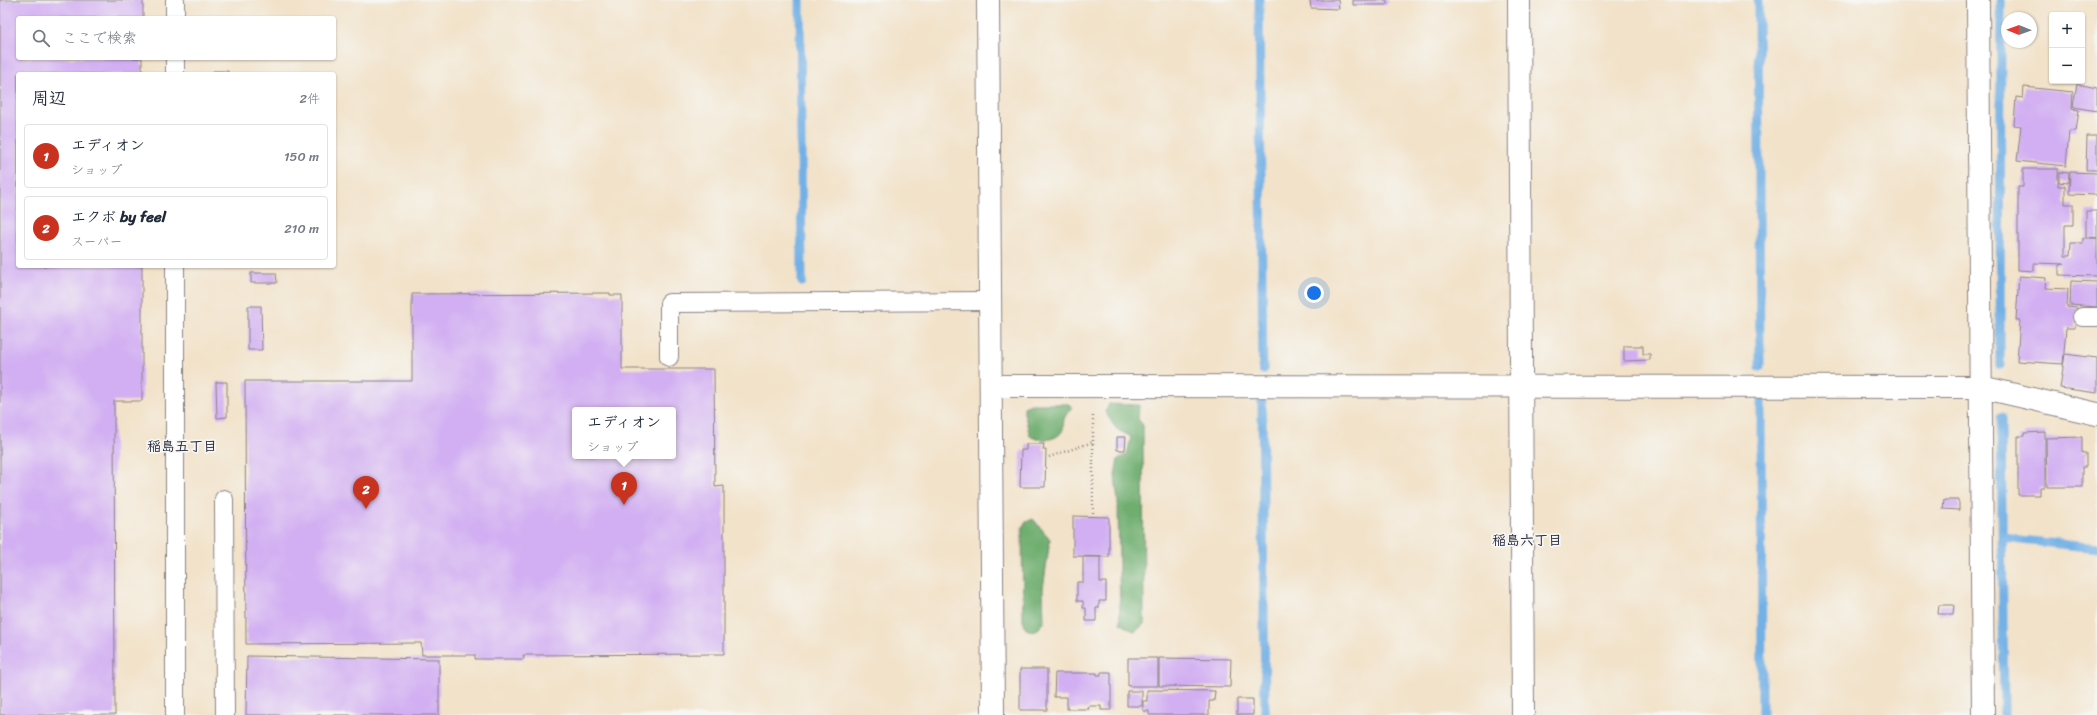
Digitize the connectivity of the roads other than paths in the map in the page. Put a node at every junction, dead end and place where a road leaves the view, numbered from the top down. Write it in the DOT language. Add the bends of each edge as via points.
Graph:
graph roads {
  1 [pos="175,0"];
  2 [pos="988,0"];
  3 [pos="1519,0"];
  4 [pos="1978,0"];
  5 [pos="175,16"];
  6 [pos="175,60"];
  7 [pos="175,72"];
  8 [pos="175,268"];
  9 [pos="990,301"];
  10 [pos="669,356"];
  11 [pos="991,386"];
  12 [pos="1522,387"];
  13 [pos="1981,387"];
  14 [pos="2097,414"];
  15 [pos="224,499"];
  16 [pos="175,715"];
  17 [pos="225,715"];
  18 [pos="993,715"];
  19 [pos="1523,715"];
  20 [pos="1983,715"];
  1 -- 5 [label="lane"];
  2 -- 9 [label="street"];
  3 -- 12 [label="street"];
  4 -- 13 [label="street"];
  6 -- 7 [label="lane"];
  8 -- 16 [label="lane"];
  9 -- 10 [label="lane" via="669,303"];
  9 -- 11 [label="street"];
  11 -- 12 [label="street"];
  11 -- 18 [label="street"];
  12 -- 13 [label="street"];
  12 -- 19 [label="street"];
  13 -- 14 [label="street"];
  13 -- 20 [label="street"];
  15 -- 17 [label="lane"];
}
